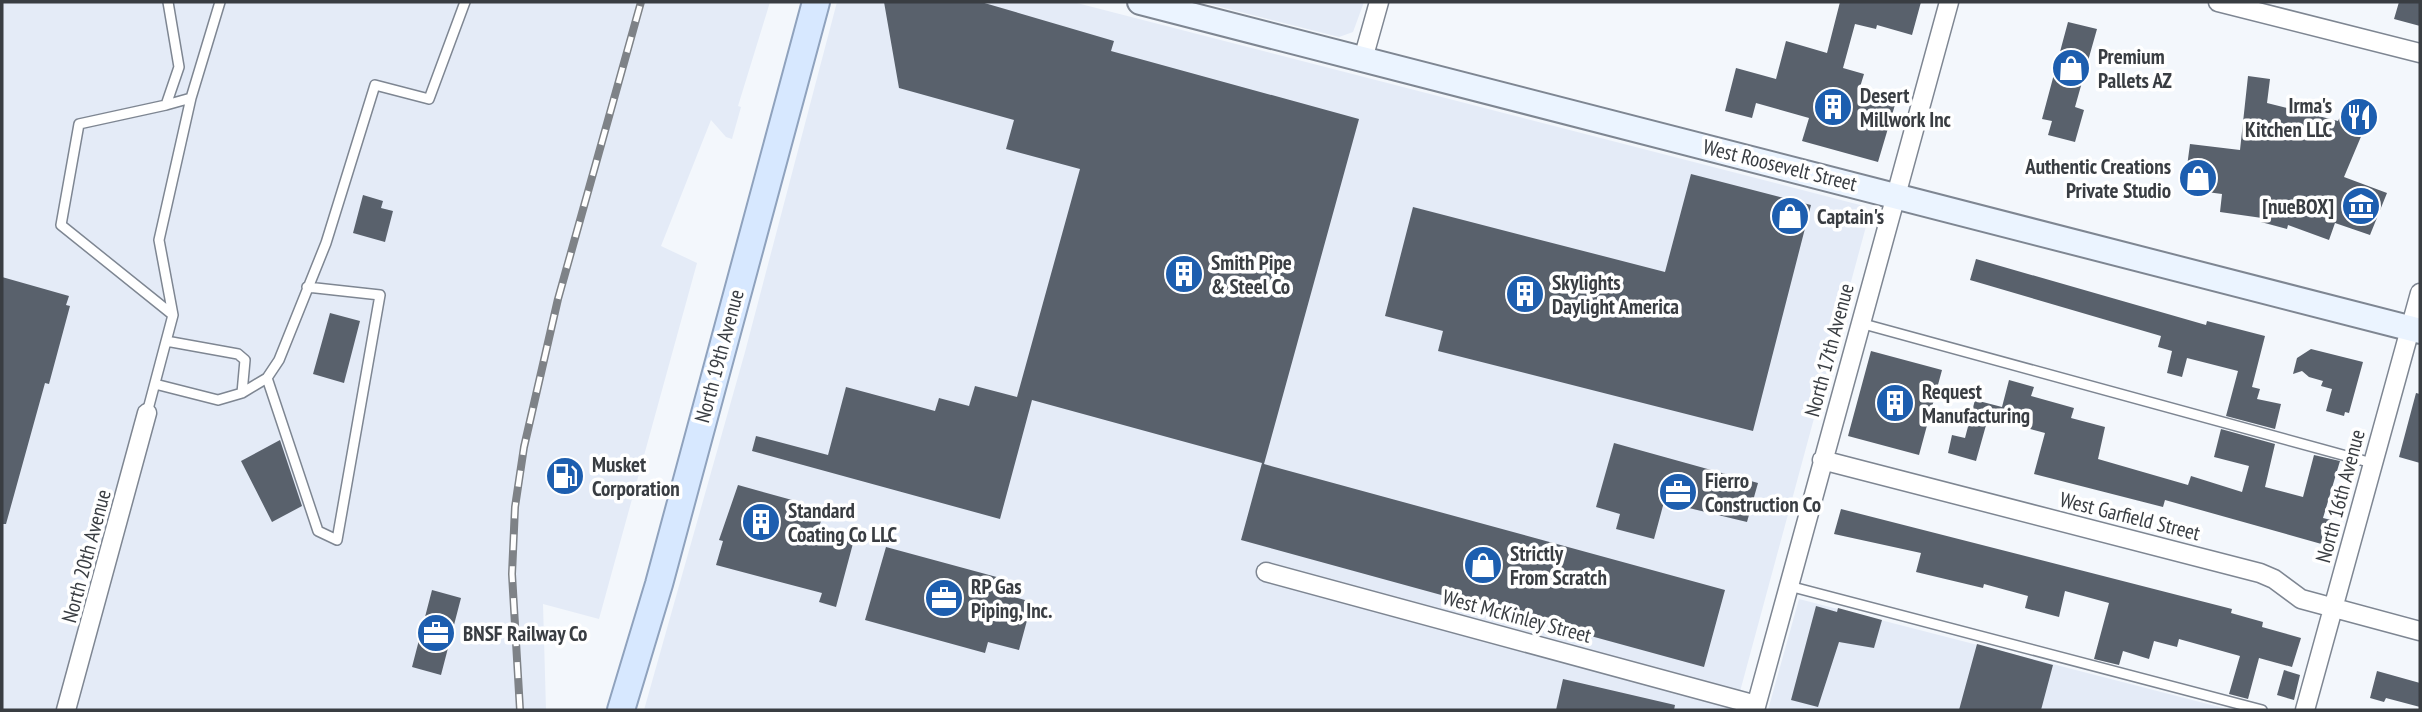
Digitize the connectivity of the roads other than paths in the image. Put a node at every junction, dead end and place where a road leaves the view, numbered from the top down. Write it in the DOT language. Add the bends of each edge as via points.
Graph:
graph roads {
  1 [pos="168,2"];
  2 [pos="220,2"];
  3 [pos="465,2"];
  4 [pos="816,2"];
  5 [pos="1140,2"];
  6 [pos="1379,2"];
  7 [pos="1949,2"];
  8 [pos="2218,2"];
  9 [pos="2420,53"];
  10 [pos="1363,59"];
  11 [pos="191,98"];
  12 [pos="166,105"];
  13 [pos="1895,195"];
  14 [pos="307,287"];
  15 [pos="2420,293"];
  16 [pos="173,315"];
  17 [pos="1859,323"];
  18 [pos="2415,330"];
  19 [pos="166,341"];
  20 [pos="267,378"];
  21 [pos="155,384"];
  22 [pos="242,393"];
  23 [pos="147,413"];
  24 [pos="1822,460"];
  25 [pos="2372,463"];
  26 [pos="1266,572"];
  27 [pos="1789,586"];
  28 [pos="2333,608"];
  29 [pos="2420,631"];
  30 [pos="1756,708"];
  31 [pos="66,710"];
  32 [pos="621,710"];
  33 [pos="2262,710"];
  34 [pos="2305,710"];
  1 -- 12 [label="lane" via="179,67"];
  2 -- 11 [label="lane"];
  3 -- 14 [label="lane" via="429,99 375,85 326,243"];
  4 -- 32 [label="main road, North 19th Avenue"];
  5 -- 10 [label="street, West Roosevelt Street"];
  6 -- 10 [label="street"];
  7 -- 13 [label="street, North 17th Avenue"];
  8 -- 9 [label="street"];
  10 -- 13 [label="street, West Roosevelt Street"];
  11 -- 12 [label="lane"];
  11 -- 16 [label="lane" via="159,240"];
  12 -- 16 [label="lane" via="79,124 61,225"];
  13 -- 17 [label="street, North 17th Avenue"];
  13 -- 18 [label="street, West Roosevelt Street"];
  14 -- 20 [label="lane" via="279,360"];
  14 -- 20 [label="lane" via="380,295 337,540 318,531"];
  15 -- 18 [label="street, North 16th Avenue"];
  16 -- 19 [label="lane"];
  17 -- 24 [label="street, North 17th Avenue"];
  17 -- 25 [label="lane"];
  18 -- 25 [label="street, North 16th Avenue"];
  19 -- 21 [label="lane"];
  19 -- 22 [label="lane" via="238,354 245,360"];
  20 -- 22 [label="lane"];
  21 -- 22 [label="lane" via="218,400"];
  21 -- 23 [label="lane"];
  23 -- 31 [label="street, North 20th Avenue"];
  24 -- 27 [label="street, North 17th Avenue"];
  24 -- 28 [label="street, West Garfield Street" via="2260,573 2301,599"];
  25 -- 28 [label="street, North 16th Avenue"];
  26 -- 30 [label="street, West McKinley Street"];
  27 -- 30 [label="street, North 17th Avenue"];
  27 -- 33 [label="lane"];
  28 -- 29 [label="street, West Garfield Street"];
  28 -- 34 [label="street, North 16th Avenue"];
}
